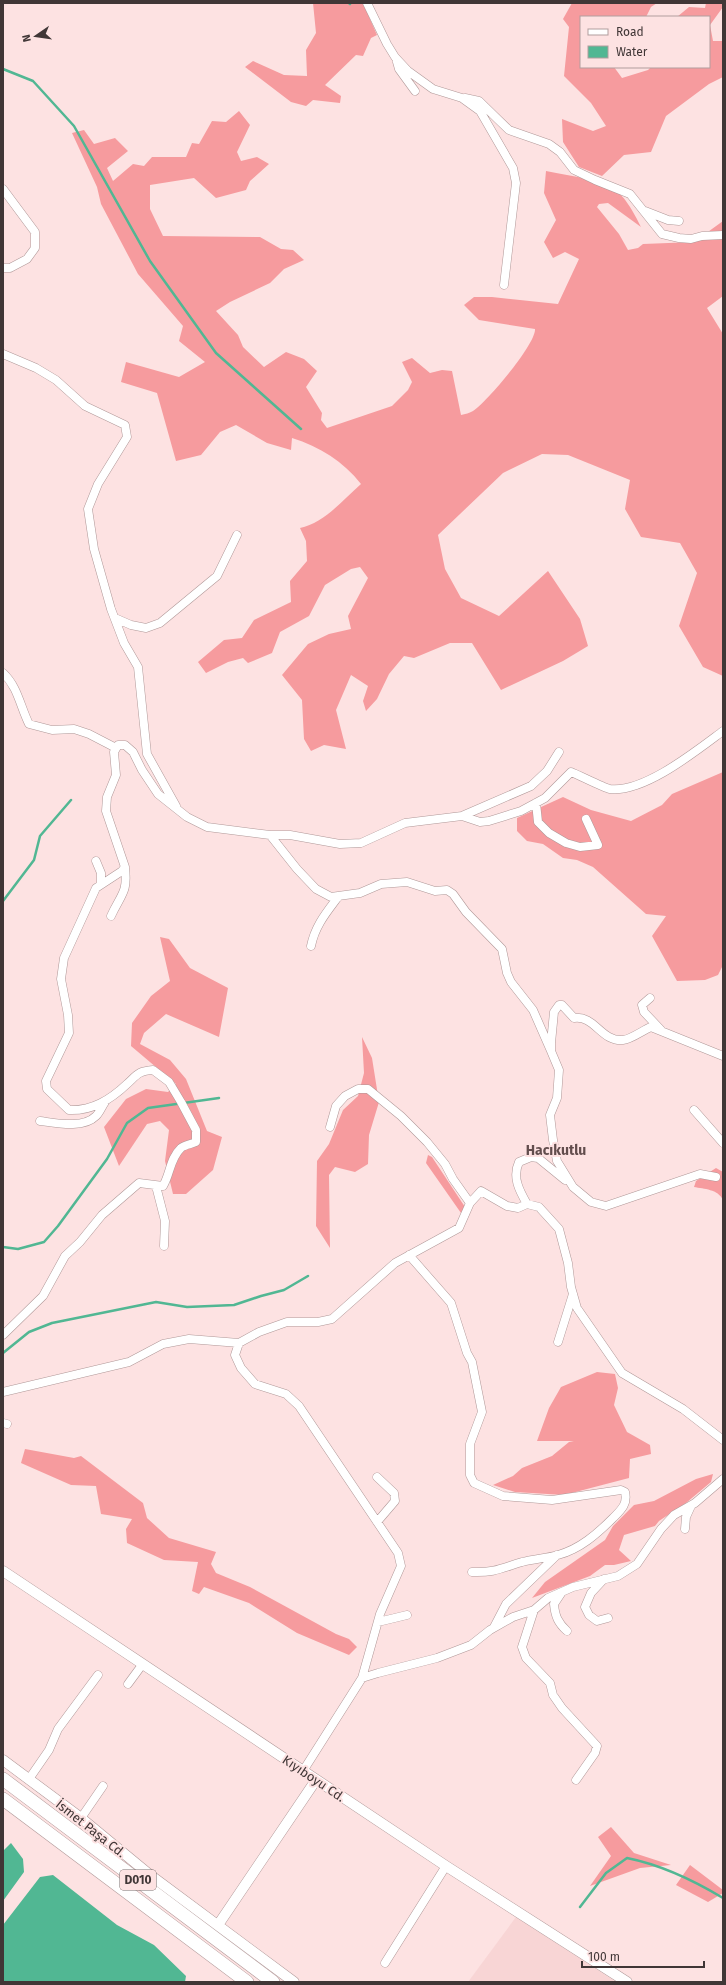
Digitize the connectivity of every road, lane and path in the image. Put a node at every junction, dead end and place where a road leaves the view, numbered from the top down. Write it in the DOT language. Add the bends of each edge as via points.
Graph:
graph roads {
  1 [pos="367,3"];
  2 [pos="395,57"];
  3 [pos="414,91"];
  4 [pos="462,98"];
  5 [pos="3,189"];
  6 [pos="643,210"];
  7 [pos="679,221"];
  8 [pos="723,236"];
  9 [pos="3,268"];
  10 [pos="504,285"];
  11 [pos="3,354"];
  12 [pos="237,535"];
  13 [pos="115,618"];
  14 [pos="3,673"];
  15 [pos="723,731"];
  16 [pos="116,748"];
  17 [pos="559,752"];
  18 [pos="536,803"];
  19 [pos="177,807"];
  20 [pos="462,816"];
  21 [pos="586,819"];
  22 [pos="270,835"];
  23 [pos="96,861"];
  24 [pos="125,868"];
  25 [pos="101,884"];
  26 [pos="338,897"];
  27 [pos="112,916"];
  28 [pos="311,946"];
  29 [pos="650,998"];
  30 [pos="661,1030"];
  31 [pos="552,1051"];
  32 [pos="723,1056"];
  33 [pos="108,1098"];
  34 [pos="694,1110"];
  35 [pos="40,1121"];
  36 [pos="330,1127"];
  37 [pos="723,1143"];
  38 [pos="716,1177"];
  39 [pos="156,1186"];
  40 [pos="573,1187"];
  41 [pos="470,1203"];
  42 [pos="527,1204"];
  43 [pos="164,1246"];
  44 [pos="409,1255"];
  45 [pos="573,1294"];
  46 [pos="3,1335"];
  47 [pos="558,1342"];
  48 [pos="239,1343"];
  49 [pos="3,1392"];
  50 [pos="723,1440"];
  51 [pos="377,1477"];
  52 [pos="723,1479"];
  53 [pos="691,1506"];
  54 [pos="377,1522"];
  55 [pos="685,1529"];
  56 [pos="557,1555"];
  57 [pos="3,1571"];
  58 [pos="472,1572"];
  59 [pos="604,1579"];
  60 [pos="562,1591"];
  61 [pos="534,1610"];
  62 [pos="407,1615"];
  63 [pos="608,1618"];
  64 [pos="378,1622"];
  65 [pos="494,1628"];
  66 [pos="567,1631"];
  67 [pos="142,1665"];
  68 [pos="98,1675"];
  69 [pos="362,1678"];
  70 [pos="128,1684"];
  71 [pos="3,1760"];
  72 [pos="303,1771"];
  73 [pos="3,1779"];
  74 [pos="29,1779"];
  75 [pos="316,1780"];
  76 [pos="576,1780"];
  77 [pos="103,1786"];
  78 [pos="3,1799"];
  79 [pos="81,1818"];
  80 [pos="446,1866"];
  81 [pos="218,1925"];
  82 [pos="385,1963"];
  83 [pos="247,1982"];
  84 [pos="274,1982"];
  85 [pos="294,1982"];
  86 [pos="627,1982"];
  1 -- 2 [label="street"];
  2 -- 3 [label="street" via="399,69"];
  2 -- 4 [label="street" via="408,71 433,89"];
  4 -- 6 [label="street" via="479,101 509,130 549,144 560,152 574,170 630,194"];
  4 -- 10 [label="street" via="480,111 513,168 516,183"];
  5 -- 9 [label="street" via="35,232 35,248 27,259 10,268"];
  6 -- 7 [label="street" via="668,220"];
  6 -- 8 [label="street" via="662,234 691,239"];
  11 -- 13 [label="street" via="36,368 56,380 85,406 125,425 126,437 98,484 88,509 94,550"];
  12 -- 13 [label="street" via="217,576 160,623 146,628"];
  13 -- 19 [label="street" via="124,643 138,667 147,754"];
  14 -- 16 [label="street" via="18,694 22,711 29,724 52,730 74,730 89,734"];
  15 -- 18 [label="street" via="678,763 640,785 610,789 571,772 545,798"];
  16 -- 19 [label="street" via="118,745 125,745 133,752 158,794"];
  16 -- 24 [label="street" via="116,776 107,797 106,811"];
  17 -- 20 [label="street" via="547,771 531,786"];
  18 -- 20 [label="street" via="521,811 489,821 480,822"];
  18 -- 21 [label="street" via="538,822 566,843 580,847 598,845"];
  19 -- 22 [label="street" via="187,817 207,827"];
  20 -- 22 [label="street" via="405,823 361,843 340,844 290,835"];
  22 -- 26 [label="street" via="296,869 316,889 331,897"];
  23 -- 25 [label="street" via="101,873"];
  24 -- 25 [label="street"];
  24 -- 27 [label="street" via="125,891"];
  25 -- 33 [label="street" via="87,904 64,958 61,979 68,1016 68,1033 46,1081 47,1089 69,1110 82,1111 96,1107"];
  26 -- 28 [label="street" via="319,921"];
  26 -- 31 [label="street" via="360,893 381,884 407,882 436,890 446,890 453,894 466,912 502,949 511,982 533,1010"];
  29 -- 30 [label="street" via="642,1005 644,1012"];
  30 -- 31 [label="street" via="651,1027 623,1040 607,1037 589,1020 574,1018 559,1005 554,1012"];
  30 -- 32 [label="street"];
  31 -- 40 [label="street" via="559,1070 557,1098 550,1115 553,1140 557,1161"];
  33 -- 35 [label="street" via="96,1116 84,1122 70,1124"];
  33 -- 39 [label="street" via="128,1084 133,1077 143,1071 153,1070 169,1082 192,1121 196,1130 196,1142 181,1147 163,1186"];
  34 -- 37 [label="street"];
  36 -- 41 [label="street" via="336,1106 345,1096 358,1088 368,1089 427,1142 445,1164"];
  38 -- 40 [label="street" via="700,1174 606,1206 591,1202"];
  39 -- 43 [label="street" via="165,1221"];
  39 -- 46 [label="street" via="134,1186 102,1215 65,1256 43,1296"];
  40 -- 42 [label="street" via="538,1158 531,1156 519,1162 515,1172 521,1194"];
  41 -- 42 [label="street" via="481,1191 507,1206 518,1208"];
  41 -- 44 [label="street" via="459,1228"];
  42 -- 45 [label="street" via="538,1207 559,1229"];
  44 -- 48 [label="street" via="395,1263 332,1319 318,1322 287,1322 259,1332"];
  44 -- 56 [label="street" via="451,1303 472,1362 482,1412 470,1444 470,1475 474,1483 504,1496 552,1500 621,1490 625,1492 625,1505 600,1531 577,1548"];
  45 -- 47 [label="street"];
  45 -- 50 [label="street" via="577,1308 622,1373 683,1409"];
  48 -- 49 [label="street" via="188,1339 164,1344 130,1362"];
  48 -- 54 [label="street" via="235,1356 241,1368 255,1384 286,1394 299,1406"];
  51 -- 54 [label="street" via="394,1493 395,1501"];
  52 -- 53 [label="street"];
  53 -- 55 [label="street" via="686,1517"];
  53 -- 59 [label="street" via="674,1515 637,1564 618,1576"];
  54 -- 64 [label="street" via="398,1553 401,1566"];
  56 -- 58 [label="street" via="535,1558 488,1573"];
  56 -- 65 [label="street" via="506,1604"];
  57 -- 67 [label="street, Kıyıboyu Cd."];
  59 -- 60 [label="street"];
  59 -- 63 [label="street" via="591,1594 586,1607 589,1615 597,1621"];
  60 -- 61 [label="street" via="548,1598"];
  60 -- 66 [label="street" via="554,1604 558,1620"];
  61 -- 65 [label="street" via="513,1617"];
  61 -- 76 [label="street" via="522,1647 526,1658 550,1684 553,1695 562,1708 596,1746 596,1754"];
  62 -- 64 [label="street"];
  64 -- 69 [label="street"];
  65 -- 69 [label="street" via="472,1645 436,1658"];
  67 -- 70 [label="street"];
  67 -- 72 [label="street, Kıyıboyu Cd."];
  68 -- 74 [label="street" via="58,1728 49,1750"];
  69 -- 72 [label="street"];
  71 -- 74 [label="street, İsmet Paşa Cd."];
  72 -- 75 [label="street, Kıyıboyu Cd."];
  73 -- 84 [label="highway, D010"];
  74 -- 79 [label="street, İsmet Paşa Cd."];
  75 -- 80 [label="street, Kıyıboyu Cd."];
  75 -- 81 [label="street"];
  77 -- 79 [label="street"];
  78 -- 83 [label="highway, D010"];
  79 -- 81 [label="street, İsmet Paşa Cd." via="150,1875"];
  80 -- 82 [label="street"];
  80 -- 86 [label="street, Kıyıboyu Cd."];
  81 -- 85 [label="street, İsmet Paşa Cd."];
}
